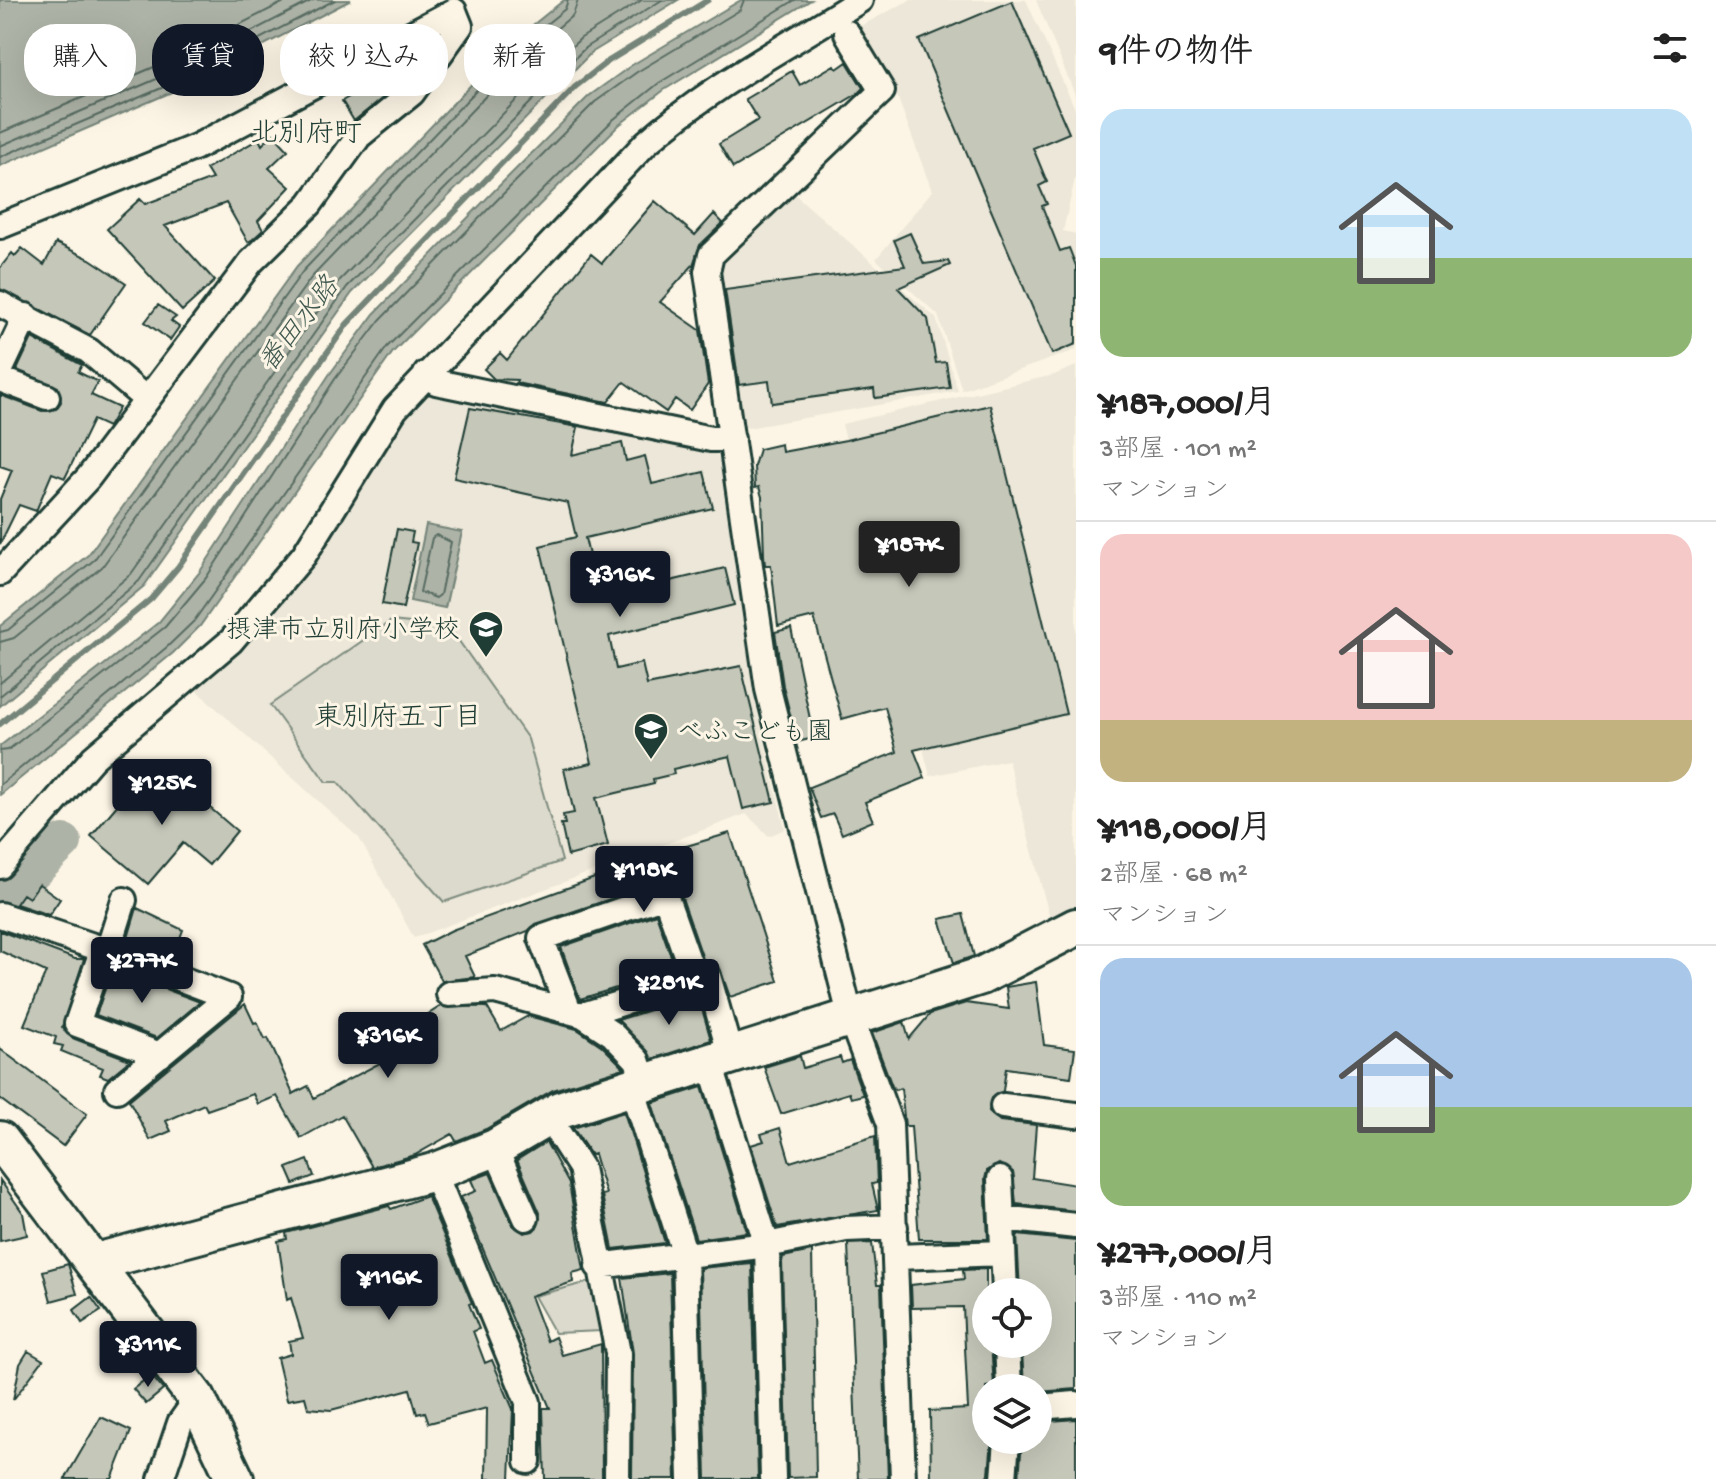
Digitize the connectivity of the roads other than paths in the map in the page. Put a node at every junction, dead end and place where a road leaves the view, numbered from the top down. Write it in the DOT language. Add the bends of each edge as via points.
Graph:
graph roads {
  1 [pos="860,0"];
  2 [pos="847,33"];
  3 [pos="0,226"];
  4 [pos="0,304"];
  5 [pos="26,316"];
  6 [pos="0,371"];
  7 [pos="426,374"];
  8 [pos="0,379"];
  9 [pos="47,397"];
  10 [pos="147,400"];
  11 [pos="732,439"];
  12 [pos="0,573"];
  13 [pos="0,866"];
  14 [pos="124,900"];
  15 [pos="0,915"];
  16 [pos="1076,927"];
  17 [pos="108,951"];
  18 [pos="695,980"];
  19 [pos="449,994"];
  20 [pos="576,1013"];
  21 [pos="851,1019"];
  22 [pos="160,1055"];
  23 [pos="721,1060"];
  24 [pos="639,1086"];
  25 [pos="117,1090"];
  26 [pos="1003,1106"];
  27 [pos="1076,1115"];
  28 [pos="548,1117"];
  29 [pos="495,1148"];
  30 [pos="4,1154"];
  31 [pos="434,1172"];
  32 [pos="1000,1179"];
  33 [pos="526,1218"];
  34 [pos="1002,1218"];
  35 [pos="1076,1226"];
  36 [pos="895,1227"];
  37 [pos="767,1245"];
  38 [pos="1003,1253"];
  39 [pos="685,1255"];
  40 [pos="897,1257"];
  41 [pos="96,1262"];
  42 [pos="598,1266"];
  43 [pos="1004,1278"];
  44 [pos="197,1399"];
  45 [pos="1076,1404"];
  46 [pos="1052,1406"];
  47 [pos="1006,1454"];
  48 [pos="528,1461"];
  49 [pos="161,1479"];
  50 [pos="235,1479"];
  51 [pos="617,1479"];
  52 [pos="691,1479"];
  53 [pos="773,1479"];
  54 [pos="903,1479"];
  55 [pos="1004,1479"];
  1 -- 7 [label="street" via="686,107"];
  2 -- 11 [label="street" via="882,91 711,255 707,272"];
  3 -- 10 [label="street" via="196,147 454,11 460,26 412,93 359,136 310,204 251,262"];
  4 -- 5 [label="street"];
  5 -- 6 [label="street"];
  5 -- 10 [label="street" via="89,351"];
  7 -- 11 [label="street" via="436,382"];
  7 -- 13 [label="street" via="395,409 304,555 231,641 93,758"];
  8 -- 9 [label="street"];
  10 -- 12 [label="street" via="88,478"];
  11 -- 21 [label="street" via="768,689"];
  14 -- 17 [label="street"];
  15 -- 17 [label="street"];
  16 -- 21 [label="street" via="981,976"];
  17 -- 22 [label="street" via="100,957 77,1024"];
  17 -- 22 [label="street" via="229,997"];
  18 -- 20 [label="street"];
  18 -- 20 [label="street" via="665,895 541,938"];
  18 -- 23 [label="street" via="708,976"];
  19 -- 20 [label="street" via="495,991"];
  20 -- 24 [label="street" via="612,1034 637,1060"];
  21 -- 23 [label="street"];
  21 -- 36 [label="street" via="890,1124"];
  22 -- 25 [label="street"];
  23 -- 24 [label="street"];
  23 -- 37 [label="street"];
  24 -- 28 [label="street"];
  24 -- 39 [label="street"];
  26 -- 27 [label="street"];
  28 -- 29 [label="street"];
  28 -- 42 [label="street" via="581,1168"];
  29 -- 31 [label="street"];
  29 -- 33 [label="street"];
  30 -- 41 [label="street"];
  31 -- 41 [label="street"];
  31 -- 48 [label="street" via="528,1402"];
  32 -- 34 [label="street"];
  34 -- 35 [label="street"];
  34 -- 38 [label="street"];
  36 -- 37 [label="street" via="846,1229"];
  36 -- 40 [label="street"];
  37 -- 39 [label="street"];
  37 -- 53 [label="street"];
  38 -- 40 [label="street"];
  38 -- 43 [label="street"];
  39 -- 42 [label="street"];
  39 -- 52 [label="street"];
  40 -- 54 [label="street"];
  41 -- 44 [label="street"];
  42 -- 51 [label="street" via="618,1353"];
  44 -- 49 [label="street" via="180,1423"];
  44 -- 50 [label="street"];
  45 -- 46 [label="street"];
  47 -- 55 [label="street"];
}
